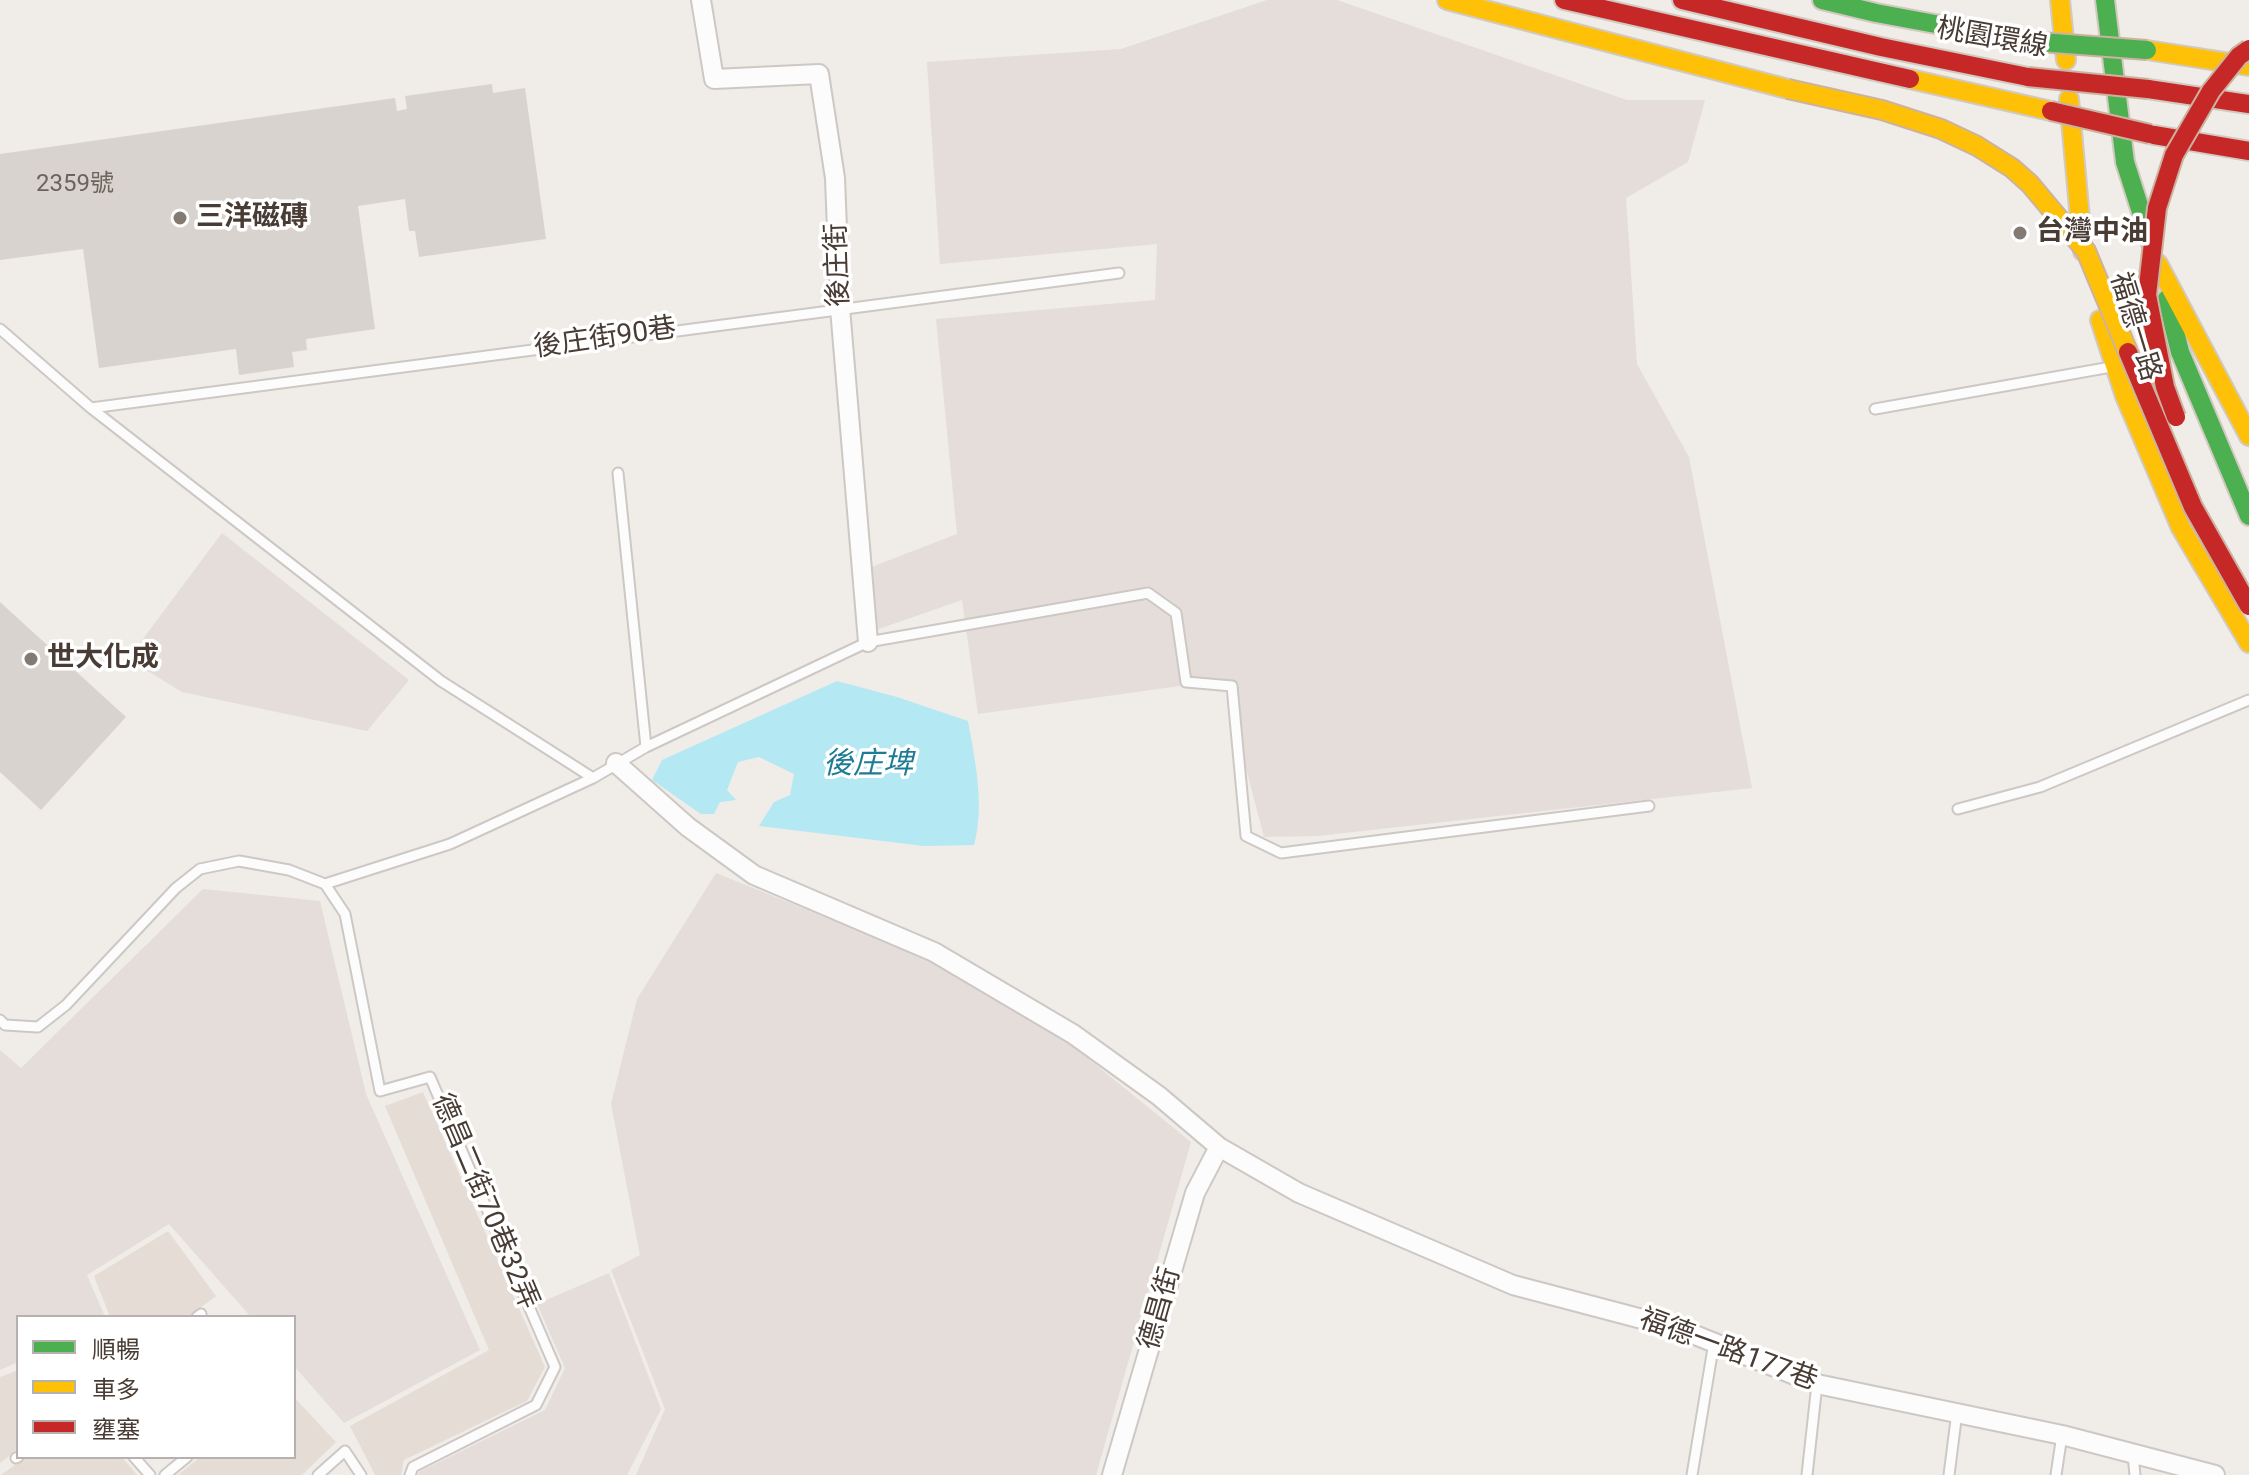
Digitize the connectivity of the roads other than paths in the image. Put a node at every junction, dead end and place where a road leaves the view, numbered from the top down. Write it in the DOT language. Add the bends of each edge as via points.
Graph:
graph roads {
  1 [pos="701,0"];
  2 [pos="1447,0"];
  3 [pos="1564,0"];
  4 [pos="1682,0"];
  5 [pos="1822,0"];
  6 [pos="2060,0"];
  7 [pos="2105,0"];
  8 [pos="2249,49"];
  9 [pos="2249,66"];
  10 [pos="2249,104"];
  11 [pos="2249,151"];
  12 [pos="2158,264"];
  13 [pos="1119,273"];
  14 [pos="840,308"];
  15 [pos="0,329"];
  16 [pos="2115,366"];
  17 [pos="91,408"];
  18 [pos="1875,409"];
  19 [pos="2249,436"];
  20 [pos="618,473"];
  21 [pos="2249,516"];
  22 [pos="2242,556"];
  23 [pos="2218,593"];
  24 [pos="2249,596"];
  25 [pos="2249,606"];
  26 [pos="868,642"];
  27 [pos="2249,643"];
  28 [pos="2249,700"];
  29 [pos="646,747"];
  30 [pos="616,763"];
  31 [pos="593,778"];
  32 [pos="1649,806"];
  33 [pos="1958,809"];
  34 [pos="325,884"];
  35 [pos="0,1020"];
  36 [pos="1219,1147"];
  37 [pos="1714,1342"];
  38 [pos="1817,1384"];
  39 [pos="1957,1412"];
  40 [pos="2062,1435"];
  41 [pos="2133,1455"];
  42 [pos="136,1459"];
  43 [pos="185,1459"];
  44 [pos="150,1475"];
  45 [pos="165,1475"];
  46 [pos="318,1475"];
  47 [pos="361,1475"];
  48 [pos="410,1475"];
  49 [pos="1112,1475"];
  50 [pos="1692,1475"];
  51 [pos="1807,1475"];
  52 [pos="1949,1475"];
  53 [pos="2056,1475"];
  54 [pos="2135,1475"];
  55 [pos="2215,1475"];
  1 -- 14 [label="street, 後庄街" via="714,79 819,74 835,178"];
  2 -- 25 [label="main road, bridge" via="1882,110 1941,129 2012,168 2086,251 2193,507"];
  3 -- 11 [label="main road, bridge" via="2150,134"];
  4 -- 10 [label="main road, 桃園環線, bridge" via="2028,77"];
  5 -- 9 [label="main road, 桃園環線, bridge" via="2027,41 2147,50"];
  6 -- 16 [label="main road, 福德一路" via="2080,241"];
  7 -- 12 [label="main road, 福德一路" via="2125,162"];
  8 -- 22 [label="main road, bridge" via="2211,91 2174,155 2157,208 2147,295 2165,387 2206,493"];
  12 -- 19 [label="main road"];
  12 -- 21 [label="main road, 福德一路" via="2180,352"];
  13 -- 14 [label="lane, 後庄街90巷"];
  14 -- 17 [label="lane, 後庄街90巷"];
  14 -- 26 [label="street, 後庄街"];
  15 -- 17 [label="lane"];
  16 -- 18 [label="lane"];
  16 -- 23 [label="main road, 福德一路" via="2181,528"];
  17 -- 31 [label="lane" via="441,681"];
  20 -- 29 [label="lane"];
  23 -- 24 [label="main road"];
  23 -- 27 [label="main road, 福德一路"];
  26 -- 29 [label="lane"];
  26 -- 32 [label="lane" via="1148,593 1176,613 1186,682 1232,686 1246,836 1281,853"];
  28 -- 33 [label="lane" via="2040,787"];
  29 -- 30 [label="lane"];
  30 -- 31 [label="lane"];
  30 -- 36 [label="street, 福德一路177巷" via="688,827 754,875 934,952 1073,1034"];
  31 -- 34 [label="lane" via="450,844"];
  34 -- 35 [label="lane" via="289,870 239,861 200,869 38,1027 5,1025"];
  34 -- 48 [label="lane, 德昌二街70巷32弄" via="345,914 380,1091 430,1077 555,1367 536,1405 413,1467"];
  36 -- 37 [label="street, 福德一路177巷" via="1299,1193 1513,1285"];
  36 -- 49 [label="street, 德昌街" via="1195,1193"];
  37 -- 38 [label="street, 福德一路177巷"];
  37 -- 50 [label="lane"];
  38 -- 39 [label="street, 福德一路177巷"];
  38 -- 51 [label="lane"];
  39 -- 40 [label="street, 福德一路177巷"];
  39 -- 52 [label="lane"];
  40 -- 41 [label="street, 福德一路177巷"];
  40 -- 53 [label="lane"];
  41 -- 54 [label="lane"];
  41 -- 55 [label="street, 福德一路177巷"];
  42 -- 44 [label="lane"];
  43 -- 45 [label="lane"];
  46 -- 47 [label="lane" via="345,1451"];
}
